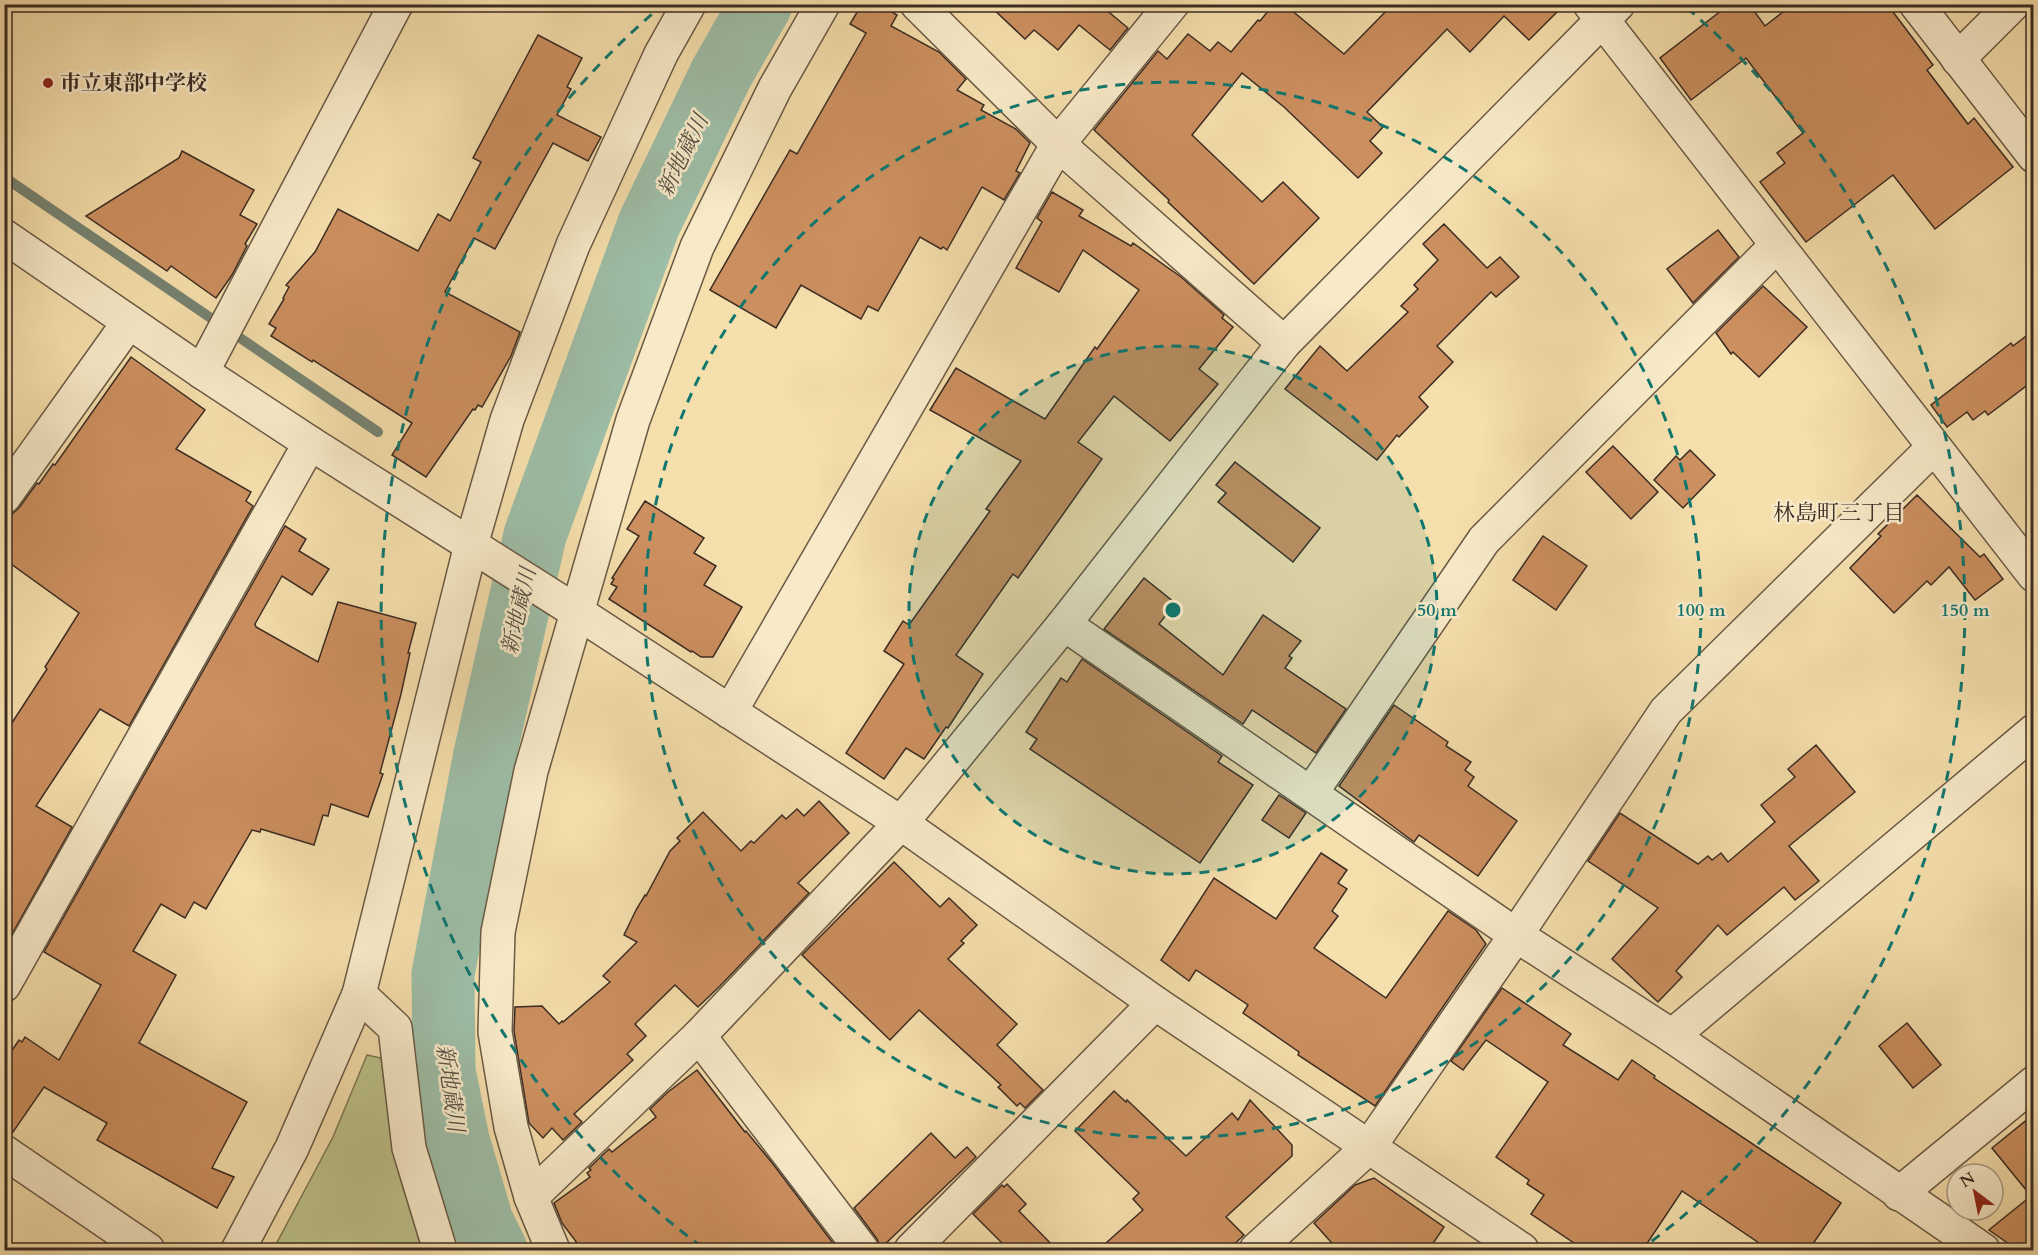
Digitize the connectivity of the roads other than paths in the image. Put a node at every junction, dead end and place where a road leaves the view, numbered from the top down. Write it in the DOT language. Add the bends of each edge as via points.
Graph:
graph roads {
  1 [pos="396,4"];
  2 [pos="689,4"];
  3 [pos="823,4"];
  4 [pos="917,4"];
  5 [pos="1172,4"];
  6 [pos="1916,4"];
  7 [pos="2013,4"];
  8 [pos="1603,10"];
  9 [pos="1958,59"];
  10 [pos="1058,144"];
  11 [pos="2034,156"];
  12 [pos="4,236"];
  13 [pos="1777,245"];
  14 [pos="129,322"];
  15 [pos="1284,343"];
  16 [pos="202,372"];
  17 [pos="310,443"];
  18 [pos="1934,447"];
  19 [pos="4,497"];
  20 [pos="484,553"];
  21 [pos="2034,575"];
  22 [pos="567,605"];
  23 [pos="1064,624"];
  24 [pos="730,712"];
  25 [pos="2034,731"];
  26 [pos="1311,793"];
  27 [pos="901,823"];
  28 [pos="1516,935"];
  29 [pos="4,985"];
  30 [pos="359,994"];
  31 [pos="1155,1003"];
  32 [pos="699,1036"];
  33 [pos="1672,1036"];
  34 [pos="2034,1083"];
  35 [pos="1369,1147"];
  36 [pos="4,1152"];
  37 [pos="1899,1194"];
  38 [pos="531,1197"];
  39 [pos="148,1251"];
  40 [pos="238,1251"];
  41 [pos="440,1251"];
  42 [pos="553,1251"];
  43 [pos="862,1251"];
  44 [pos="910,1251"];
  45 [pos="1256,1251"];
  46 [pos="1521,1251"];
  47 [pos="1983,1251"];
  1 -- 16 [label="street"];
  2 -- 20 [label="street" via="661,54 573,245 507,420"];
  3 -- 22 [label="street" via="775,88 697,248"];
  4 -- 10 [label="street"];
  5 -- 10 [label="street"];
  6 -- 9 [label="street"];
  7 -- 9 [label="street"];
  8 -- 13 [label="street"];
  8 -- 15 [label="street"];
  9 -- 11 [label="street"];
  10 -- 15 [label="street"];
  10 -- 24 [label="street"];
  12 -- 14 [label="street"];
  13 -- 18 [label="street"];
  13 -- 26 [label="street" via="1484,540"];
  14 -- 16 [label="street"];
  14 -- 19 [label="street"];
  15 -- 23 [label="street"];
  16 -- 17 [label="street"];
  17 -- 20 [label="street"];
  17 -- 29 [label="street"];
  18 -- 21 [label="street"];
  18 -- 28 [label="street" via="1666,711"];
  20 -- 22 [label="street"];
  20 -- 30 [label="street"];
  22 -- 24 [label="street"];
  22 -- 38 [label="street" via="498,932 495,1032 511,1127"];
  23 -- 26 [label="street"];
  23 -- 27 [label="street"];
  24 -- 27 [label="street"];
  25 -- 33 [label="street"];
  26 -- 28 [label="street"];
  27 -- 31 [label="street"];
  27 -- 32 [label="street"];
  28 -- 33 [label="street"];
  28 -- 35 [label="street"];
  30 -- 40 [label="street" via="292,1148"];
  30 -- 41 [label="street" via="395,1028 409,1148"];
  31 -- 35 [label="street"];
  31 -- 44 [label="street"];
  32 -- 38 [label="street"];
  32 -- 43 [label="street"];
  33 -- 37 [label="street"];
  34 -- 37 [label="street"];
  35 -- 45 [label="street"];
  35 -- 46 [label="street"];
  36 -- 39 [label="street"];
  37 -- 47 [label="street"];
  38 -- 42 [label="street"];
}
